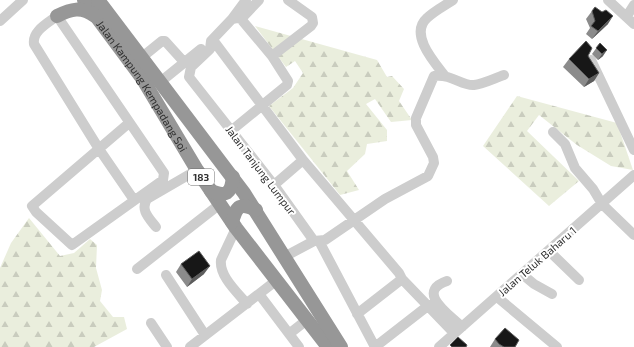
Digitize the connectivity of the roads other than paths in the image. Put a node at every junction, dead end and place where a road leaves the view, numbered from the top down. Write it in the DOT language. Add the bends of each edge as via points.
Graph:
graph roads {
  1 [pos="23,0"];
  2 [pos="64,0"];
  3 [pos="84,0"];
  4 [pos="99,0"];
  5 [pos="246,0"];
  6 [pos="259,0"];
  7 [pos="288,0"];
  8 [pos="453,0"];
  9 [pos="608,0"];
  10 [pos="634,5"];
  11 [pos="57,16"];
  12 [pos="237,19"];
  13 [pos="630,20"];
  14 [pos="0,21"];
  15 [pos="100,21"];
  16 [pos="212,41"];
  17 [pos="272,56"];
  18 [pos="141,58"];
  19 [pos="591,60"];
  20 [pos="184,62"];
  21 [pos="504,75"];
  22 [pos="444,76"];
  23 [pos="159,82"];
  24 [pos="262,105"];
  25 [pos="129,123"];
  26 [pos="232,130"];
  27 [pos="553,132"];
  28 [pos="99,149"];
  29 [pos="634,150"];
  30 [pos="303,160"];
  31 [pos="197,170"];
  32 [pos="634,174"];
  33 [pos="233,177"];
  34 [pos="274,185"];
  35 [pos="211,191"];
  36 [pos="134,200"];
  37 [pos="220,204"];
  38 [pos="602,204"];
  39 [pos="256,210"];
  40 [pos="355,219"];
  41 [pos="234,225"];
  42 [pos="156,227"];
  43 [pos="634,235"];
  44 [pos="316,241"];
  45 [pos="549,251"];
  46 [pos="284,257"];
  47 [pos="137,269"];
  48 [pos="522,274"];
  49 [pos="166,275"];
  50 [pos="402,279"];
  51 [pos="277,280"];
  52 [pos="579,280"];
  53 [pos="447,281"];
  54 [pos="259,294"];
  55 [pos="552,294"];
  56 [pos="497,297"];
  57 [pos="247,304"];
  58 [pos="429,305"];
  59 [pos="357,314"];
  60 [pos="308,319"];
  61 [pos="151,323"];
  62 [pos="458,330"];
  63 [pos="289,334"];
  64 [pos="205,335"];
  65 [pos="167,347"];
  66 [pos="190,347"];
  67 [pos="300,347"];
  68 [pos="328,347"];
  69 [pos="341,347"];
  70 [pos="375,347"];
  71 [pos="439,347"];
  72 [pos="557,347"];
  1 -- 14 [label="street"];
  2 -- 11 [label="highway"];
  3 -- 15 [label="highway, Jalan Kampung Kempadang Soi / 183"];
  4 -- 18 [label="highway, Jalan Kampung Kempadang Soi / 183"];
  5 -- 12 [label="street"];
  6 -- 12 [label="street"];
  7 -- 17 [label="street" via="312,17 313,23"];
  8 -- 22 [label="street" via="426,19 420,31 430,56"];
  9 -- 13 [label="street"];
  10 -- 13 [label="street"];
  11 -- 15 [label="highway" via="79,8 87,10"];
  11 -- 25 [label="street"];
  11 -- 28 [label="street" via="36,33 33,38 34,44"];
  12 -- 16 [label="street"];
  12 -- 17 [label="street"];
  15 -- 31 [label="highway, Jalan Kampung Kempadang Soi / 183" via="151,92"];
  16 -- 20 [label="street"];
  16 -- 24 [label="street"];
  16 -- 26 [label="street, Jalan Tanjung Lumpur" via="210,49 189,72 192,82"];
  17 -- 24 [label="street" via="287,78 287,85"];
  18 -- 20 [label="street" via="162,40"];
  18 -- 23 [label="highway, Jalan Kampung Kempadang Soi / 183"];
  19 -- 29 [label="street"];
  20 -- 23 [label="street"];
  21 -- 22 [label="street" via="474,85"];
  22 -- 40 [label="street" via="434,76 432,79 416,118 416,125 433,157 434,163 428,176 385,199"];
  23 -- 33 [label="highway, Jalan Kampung Kempadang Soi / 183"];
  24 -- 26 [label="street"];
  24 -- 30 [label="street"];
  25 -- 28 [label="street"];
  25 -- 36 [label="street" via="164,173 163,180"];
  26 -- 34 [label="street, Jalan Tanjung Lumpur"];
  27 -- 38 [label="street" via="565,144 574,168 593,189"];
  28 -- 36 [label="street"];
  28 -- 36 [label="street" via="32,206 36,212 72,245"];
  30 -- 34 [label="street"];
  30 -- 40 [label="street"];
  31 -- 35 [label="highway, Jalan Kampung Kempadang Soi / 183"];
  31 -- 42 [label="street" via="147,199 144,210"];
  32 -- 38 [label="street, Jalan Teluk Baharu 1"];
  33 -- 35 [label="highway" via="232,187 228,193 222,195"];
  33 -- 39 [label="highway, Jalan Kampung Kempadang Soi / 183"];
  34 -- 44 [label="street, Jalan Tanjung Lumpur"];
  35 -- 37 [label="highway, Jalan Kampung Kempadang Soi / 183"];
  37 -- 41 [label="highway, Jalan Kampung Kempadang Soi / 183"];
  37 -- 47 [label="street"];
  38 -- 43 [label="street"];
  38 -- 45 [label="street, Jalan Teluk Baharu 1"];
  39 -- 41 [label="highway" via="244,205 239,206 235,211"];
  39 -- 46 [label="highway, Jalan Kampung Kempadang Soi / 183"];
  40 -- 44 [label="street" via="325,240"];
  40 -- 50 [label="street"];
  41 -- 51 [label="highway, Jalan Kampung Kempadang Soi / 183"];
  41 -- 57 [label="street" via="220,265 223,273"];
  44 -- 46 [label="street"];
  44 -- 59 [label="street, Jalan Tanjung Lumpur"];
  45 -- 48 [label="street, Jalan Teluk Baharu 1"];
  45 -- 52 [label="street"];
  46 -- 69 [label="highway, Jalan Kampung Kempadang Soi / 183"];
  48 -- 55 [label="street"];
  48 -- 56 [label="street, Jalan Teluk Baharu 1"];
  49 -- 64 [label="street"];
  50 -- 58 [label="street"];
  50 -- 59 [label="street"];
  51 -- 54 [label="street"];
  51 -- 60 [label="highway, Jalan Kampung Kempadang Soi / 183"];
  53 -- 62 [label="street" via="433,290 434,300"];
  54 -- 57 [label="street"];
  54 -- 63 [label="street"];
  56 -- 62 [label="street, Jalan Teluk Baharu 1"];
  56 -- 72 [label="street"];
  57 -- 64 [label="street"];
  58 -- 62 [label="street"];
  58 -- 70 [label="street"];
  59 -- 70 [label="street, Jalan Tanjung Lumpur"];
  60 -- 63 [label="street"];
  60 -- 68 [label="highway, Jalan Kampung Kempadang Soi / 183"];
  61 -- 65 [label="street"];
  62 -- 71 [label="street, Jalan Teluk Baharu 1"];
  63 -- 67 [label="street"];
  64 -- 66 [label="street"];
}
